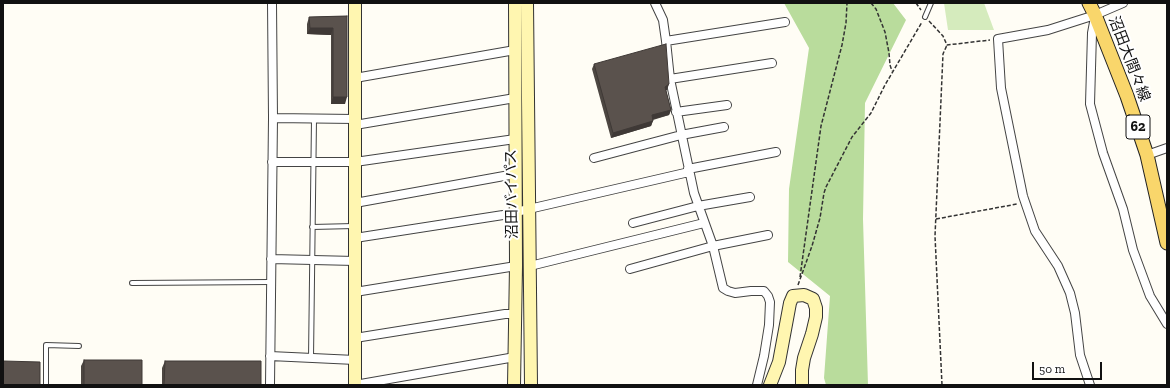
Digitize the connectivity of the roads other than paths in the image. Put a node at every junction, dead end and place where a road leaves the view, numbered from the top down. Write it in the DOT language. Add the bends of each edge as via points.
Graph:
graph roads {
  1 [pos="272,3"];
  2 [pos="355,3"];
  3 [pos="515,3"];
  4 [pos="527,3"];
  5 [pos="655,3"];
  6 [pos="931,3"];
  7 [pos="1089,3"];
  8 [pos="1123,3"];
  9 [pos="1095,15"];
  10 [pos="925,17"];
  11 [pos="785,22"];
  12 [pos="666,41"];
  13 [pos="515,50"];
  14 [pos="772,63"];
  15 [pos="355,78"];
  16 [pos="670,80"];
  17 [pos="515,98"];
  18 [pos="727,105"];
  19 [pos="676,112"];
  20 [pos="273,118"];
  21 [pos="314,118"];
  22 [pos="355,122"];
  23 [pos="724,127"];
  24 [pos="681,135"];
  25 [pos="515,139"];
  26 [pos="1167,148"];
  27 [pos="776,152"];
  28 [pos="1147,155"];
  29 [pos="594,158"];
  30 [pos="272,162"];
  31 [pos="313,162"];
  32 [pos="355,162"];
  33 [pos="688,170"];
  34 [pos="515,174"];
  35 [pos="750,197"];
  36 [pos="355,203"];
  37 [pos="698,206"];
  38 [pos="529,209"];
  39 [pos="516,212"];
  40 [pos="704,222"];
  41 [pos="633,223"];
  42 [pos="312,227"];
  43 [pos="355,232"];
  44 [pos="768,235"];
  45 [pos="1167,243"];
  46 [pos="713,246"];
  47 [pos="271,259"];
  48 [pos="312,260"];
  49 [pos="355,261"];
  50 [pos="516,266"];
  51 [pos="530,266"];
  52 [pos="630,269"];
  53 [pos="271,282"];
  54 [pos="132,284"];
  55 [pos="355,292"];
  56 [pos="515,314"];
  57 [pos="1167,324"];
  58 [pos="355,338"];
  59 [pos="79,346"];
  60 [pos="270,356"];
  61 [pos="515,357"];
  62 [pos="311,358"];
  63 [pos="355,360"];
  64 [pos="46,385"];
  65 [pos="270,385"];
  66 [pos="355,385"];
  67 [pos="514,385"];
  68 [pos="531,385"];
  69 [pos="757,385"];
  70 [pos="770,385"];
  71 [pos="802,385"];
  72 [pos="1090,385"];
  1 -- 20 [label="street"];
  2 -- 15 [label="street"];
  3 -- 13 [label="street, 沼田バイパス"];
  4 -- 38 [label="street, 沼田バイパス"];
  5 -- 12 [label="street"];
  6 -- 10 [label="lane"];
  7 -- 9 [label="main road, 沼田大間々線 / 62"];
  8 -- 9 [label="street"];
  9 -- 28 [label="main road, 沼田大間々線 / 62"];
  9 -- 57 [label="street" via="1090,104 1133,250 1150,296"];
  9 -- 72 [label="street" via="1048,30 998,39 1001,88 1025,202 1035,231 1058,266 1070,293 1080,355"];
  11 -- 12 [label="street"];
  12 -- 16 [label="street"];
  13 -- 15 [label="street"];
  13 -- 17 [label="street, 沼田バイパス"];
  14 -- 16 [label="street"];
  15 -- 22 [label="street"];
  16 -- 19 [label="street"];
  17 -- 22 [label="street"];
  17 -- 25 [label="street, 沼田バイパス"];
  18 -- 19 [label="street"];
  19 -- 24 [label="street"];
  20 -- 21 [label="street"];
  20 -- 30 [label="street"];
  21 -- 22 [label="street"];
  21 -- 31 [label="lane"];
  22 -- 32 [label="street"];
  23 -- 24 [label="street"];
  24 -- 29 [label="street"];
  24 -- 33 [label="street"];
  25 -- 32 [label="street"];
  25 -- 34 [label="street, 沼田バイパス"];
  26 -- 28 [label="street"];
  27 -- 33 [label="street"];
  28 -- 45 [label="main road, 沼田大間々線 / 62"];
  30 -- 31 [label="street"];
  30 -- 47 [label="street"];
  31 -- 32 [label="street"];
  31 -- 42 [label="lane"];
  32 -- 36 [label="street"];
  33 -- 37 [label="street"];
  33 -- 38 [label="street"];
  34 -- 36 [label="street"];
  34 -- 39 [label="street, 沼田バイパス"];
  35 -- 37 [label="street"];
  36 -- 43 [label="street"];
  37 -- 40 [label="street"];
  37 -- 41 [label="street"];
  38 -- 39 [label="street"];
  38 -- 51 [label="street, 沼田バイパス"];
  39 -- 43 [label="street"];
  39 -- 50 [label="street, 沼田バイパス"];
  40 -- 46 [label="street"];
  40 -- 51 [label="street"];
  42 -- 43 [label="lane"];
  42 -- 48 [label="lane"];
  43 -- 49 [label="street"];
  44 -- 46 [label="street"];
  46 -- 52 [label="street"];
  46 -- 69 [label="street" via="723,288 735,293 764,291 770,302 769,325"];
  47 -- 48 [label="street"];
  47 -- 53 [label="street"];
  48 -- 49 [label="street"];
  48 -- 62 [label="lane"];
  49 -- 55 [label="street"];
  50 -- 55 [label="street"];
  50 -- 56 [label="street, 沼田バイパス"];
  51 -- 68 [label="street, 沼田バイパス"];
  53 -- 54 [label="lane"];
  53 -- 60 [label="street"];
  55 -- 58 [label="street"];
  56 -- 58 [label="street"];
  56 -- 61 [label="street, 沼田バイパス"];
  58 -- 63 [label="street"];
  59 -- 64 [label="lane" via="46,345"];
  60 -- 62 [label="street"];
  60 -- 65 [label="street"];
  61 -- 66 [label="street"];
  61 -- 67 [label="street, 沼田バイパス"];
  62 -- 63 [label="street"];
  63 -- 66 [label="street"];
  70 -- 71 [label="street" via="779,362 790,303 793,296 804,294 813,299 816,317 804,358"];
}
